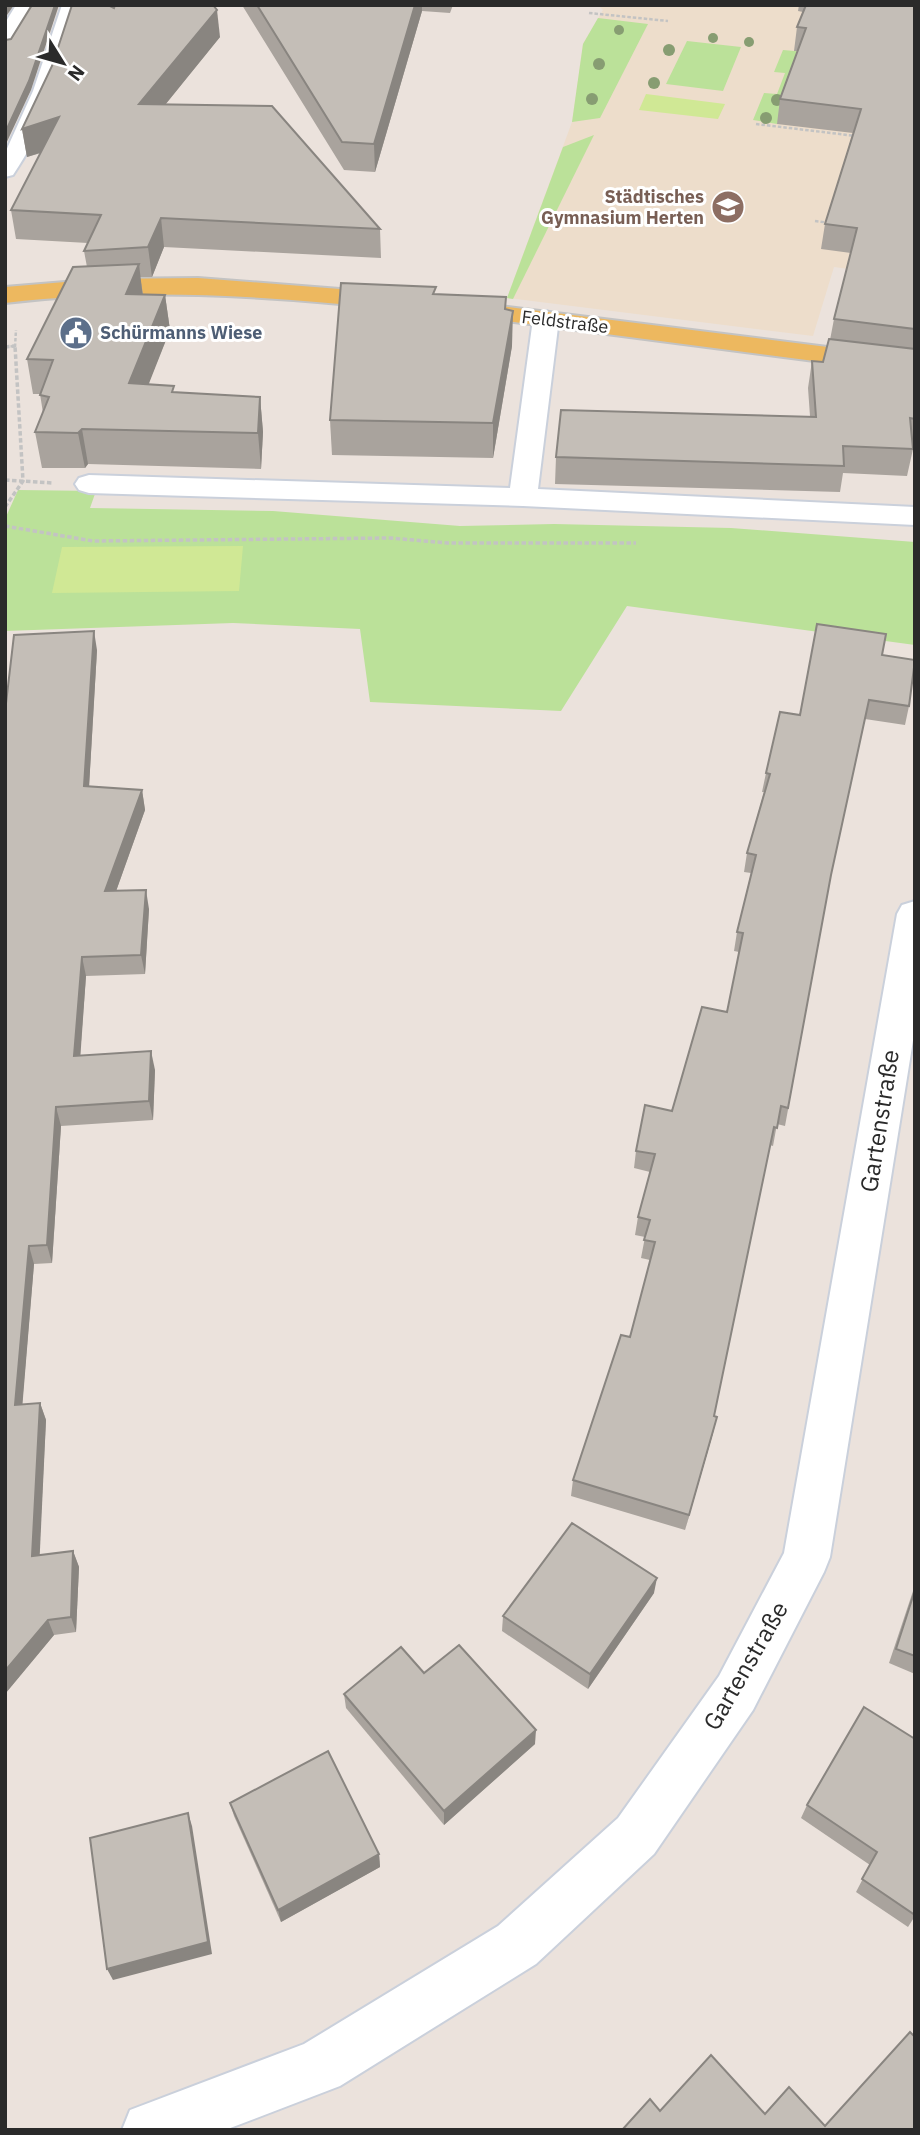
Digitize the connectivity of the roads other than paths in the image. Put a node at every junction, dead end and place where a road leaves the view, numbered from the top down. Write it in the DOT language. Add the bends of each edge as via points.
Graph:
graph roads {
  1 [pos="16,5"];
  2 [pos="26,5"];
  3 [pos="72,5"];
  4 [pos="5,27"];
  5 [pos="5,41"];
  6 [pos="34,66"];
  7 [pos="17,104"];
  8 [pos="5,170"];
  9 [pos="5,295"];
  10 [pos="411,303"];
  11 [pos="438,306"];
  12 [pos="546,319"];
  13 [pos="915,366"];
  14 [pos="89,484"];
  15 [pos="523,497"];
  16 [pos="915,516"];
  17 [pos="915,914"];
  18 [pos="150,2130"];
  1 -- 4 [label="street"];
  2 -- 5 [label="street"];
  3 -- 8 [label="street" via="17,155"];
  6 -- 7 [label="street"];
  9 -- 10 [label="main road" via="178,286 302,291"];
  11 -- 12 [label="main road, Feldstraße"];
  12 -- 13 [label="main road, Feldstraße"];
  12 -- 15 [label="street"];
  14 -- 15 [label="street"];
  15 -- 16 [label="street"];
  17 -- 18 [label="street, Gartenstraße" via="807,1558 736,1693 636,1836 517,1945 320,2066"];
}
